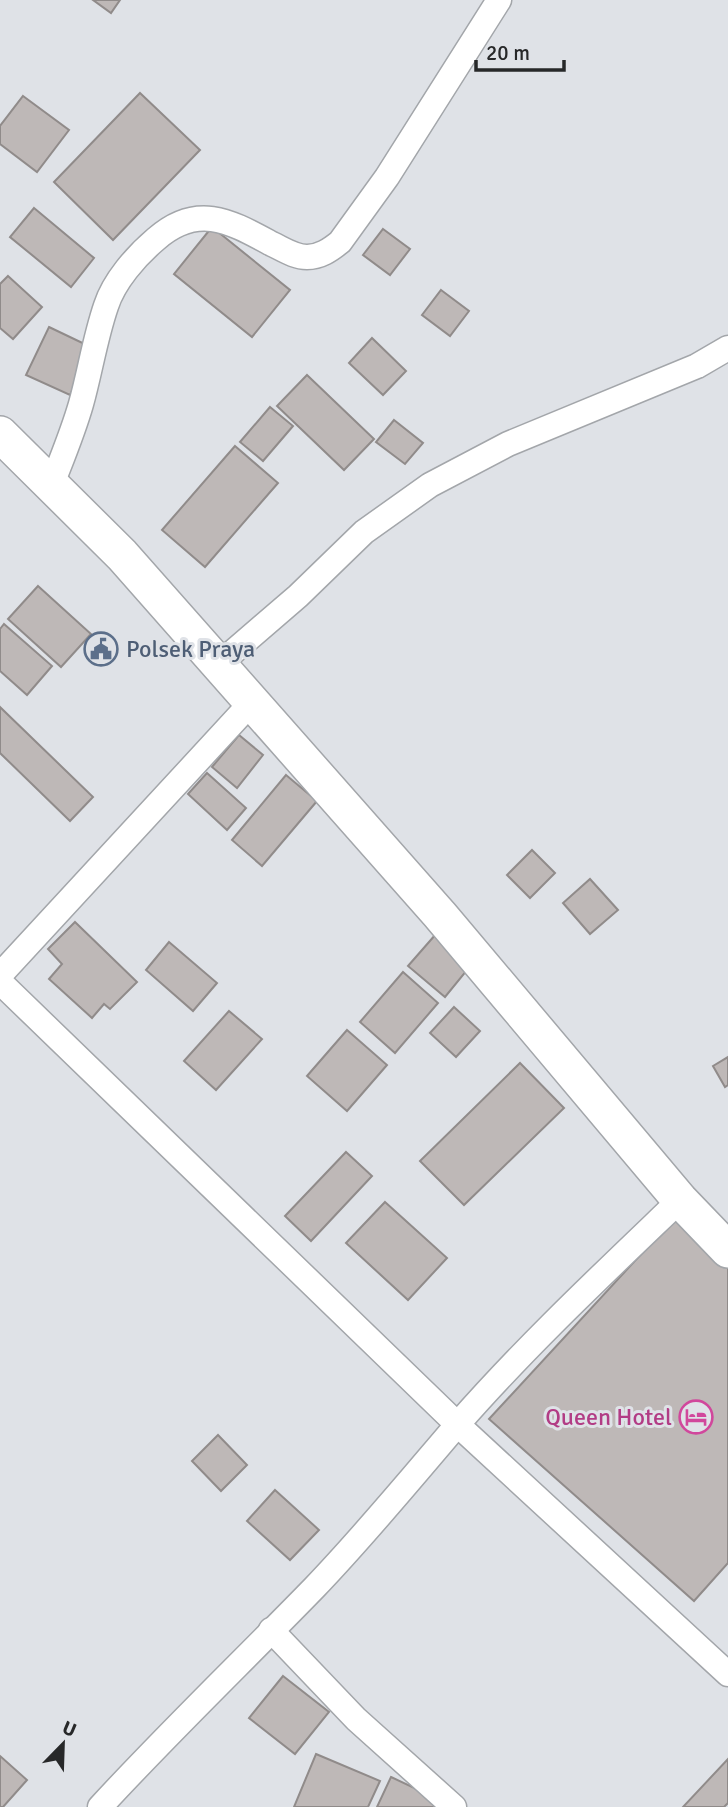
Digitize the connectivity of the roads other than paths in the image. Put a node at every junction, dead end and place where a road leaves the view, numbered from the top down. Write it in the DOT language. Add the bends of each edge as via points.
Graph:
graph roads {
  1 [pos="499,0"];
  2 [pos="728,348"];
  3 [pos="0,434"];
  4 [pos="52,484"];
  5 [pos="219,664"];
  6 [pos="252,702"];
  7 [pos="0,975"];
  8 [pos="0,982"];
  9 [pos="680,1200"];
  10 [pos="728,1250"];
  11 [pos="458,1425"];
  12 [pos="271,1630"];
  13 [pos="728,1674"];
  14 [pos="100,1807"];
  15 [pos="454,1807"];
  1 -- 4 [label="street" via="387,177 330,250 314,256 294,255 230,222 205,218 168,229 143,250 106,305 80,406"];
  2 -- 5 [label="street" via="697,366 509,444 430,485 364,532"];
  3 -- 4 [label="main road"];
  4 -- 5 [label="main road"];
  5 -- 6 [label="main road"];
  6 -- 7 [label="street"];
  6 -- 9 [label="main road" via="440,915"];
  8 -- 11 [label="street"];
  9 -- 10 [label="main road"];
  9 -- 11 [label="street"];
  11 -- 12 [label="street"];
  11 -- 13 [label="street"];
  12 -- 14 [label="street"];
  12 -- 15 [label="street" via="356,1719"];
}
